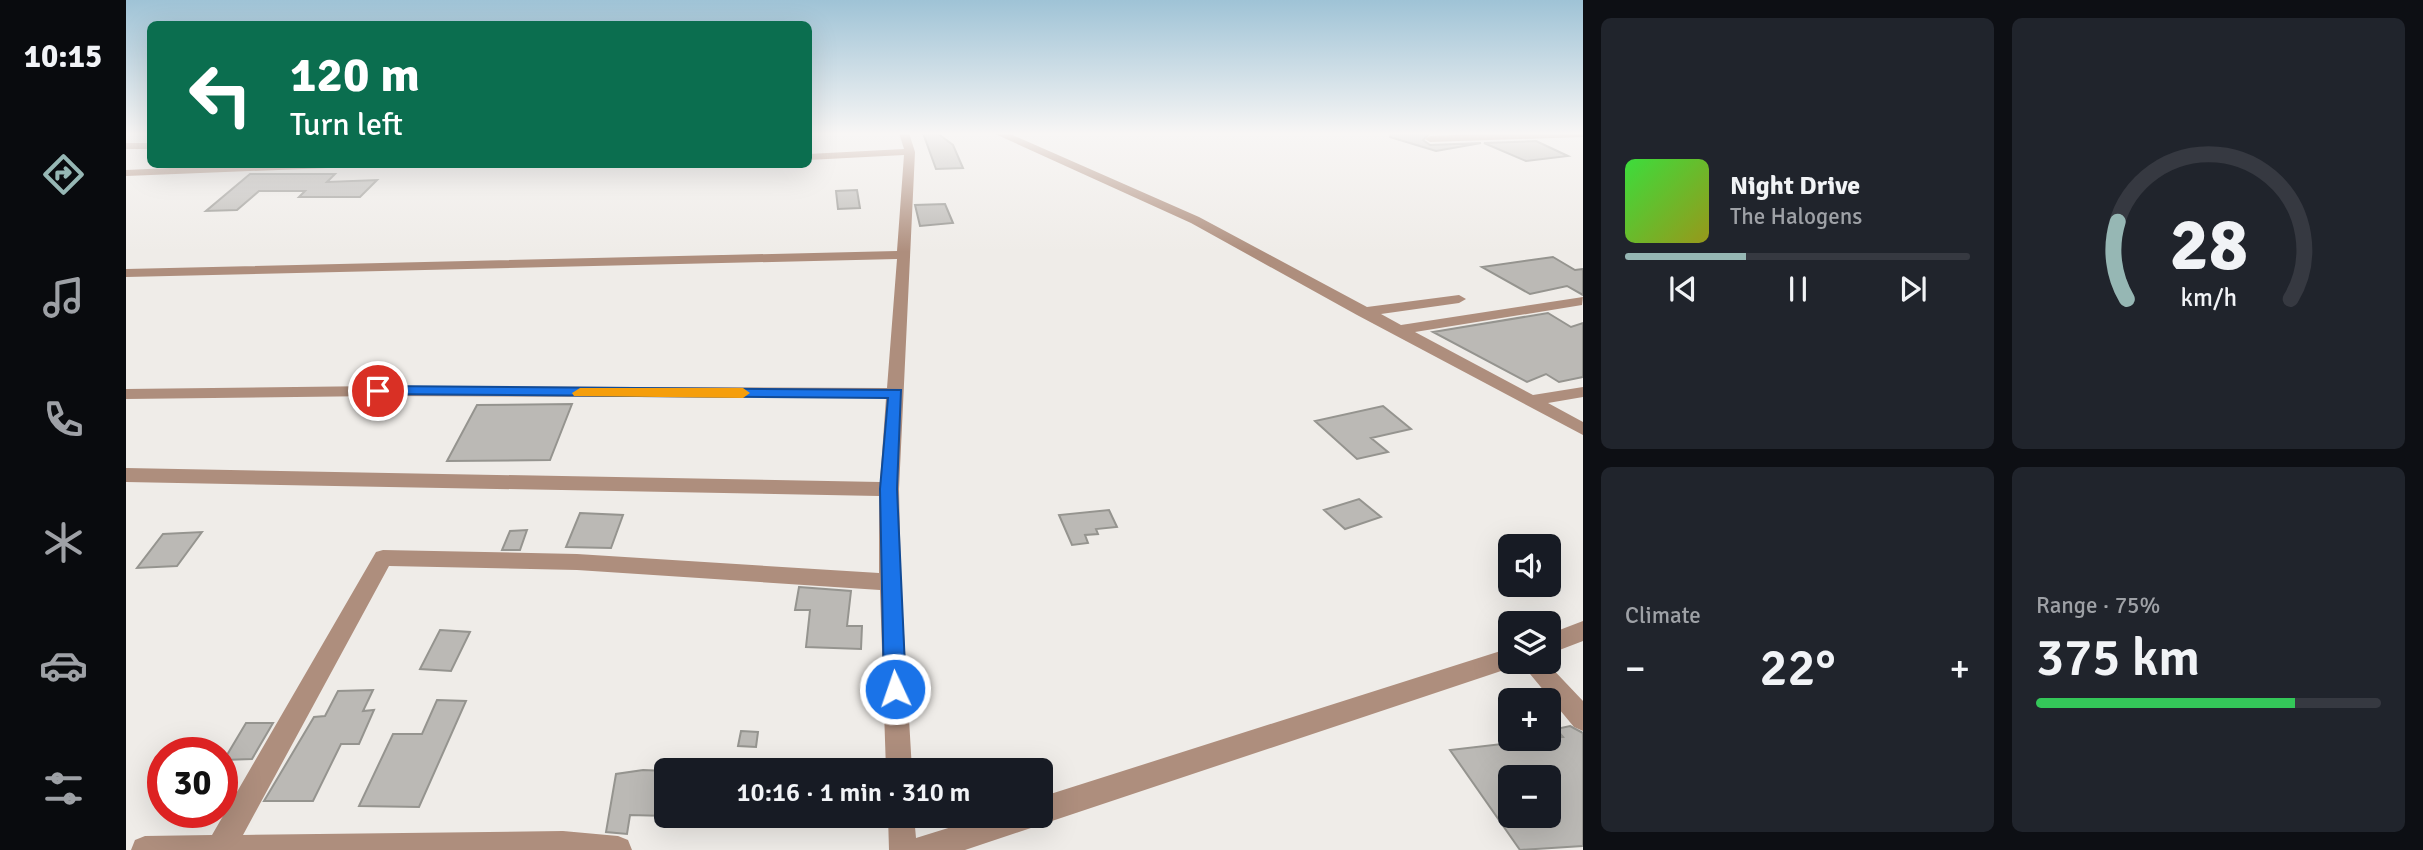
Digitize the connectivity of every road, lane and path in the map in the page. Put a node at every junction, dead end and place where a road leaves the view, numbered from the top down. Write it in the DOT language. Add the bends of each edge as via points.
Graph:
graph roads {
  1 [pos="909,173"];
  2 [pos="1087,173"];
  3 [pos="903,256"];
  4 [pos="126,273"];
  5 [pos="1559,293"];
  6 [pos="1459,299"];
  7 [pos="1583,302"];
  8 [pos="1362,312"];
  9 [pos="1398,330"];
  10 [pos="1583,392"];
  11 [pos="896,393"];
  12 [pos="126,394"];
  13 [pos="1530,401"];
  14 [pos="1583,429"];
  15 [pos="126,475"];
  16 [pos="888,489"];
  17 [pos="890,582"];
  18 [pos="1583,631"];
  19 [pos="1561,639"];
  20 [pos="1498,662"];
  21 [pos="1542,674"];
  22 [pos="1583,719"];
  23 [pos="898,758"];
  24 [pos="1053,807"];
  25 [pos="902,828"];
  26 [pos="991,828"];
  27 [pos="221,847"];
  28 [pos="145,850"];
  29 [pos="618,850"];
  30 [pos="903,850"];
  31 [pos="922,850"];
  1 -- 3 [label="street"];
  2 -- 8 [label="street" via="1195,220"];
  3 -- 4 [label="street"];
  3 -- 11 [label="street"];
  5 -- 7 [label="street"];
  6 -- 8 [label="street"];
  7 -- 9 [label="street"];
  8 -- 9 [label="street"];
  9 -- 13 [label="street"];
  10 -- 13 [label="street"];
  11 -- 12 [label="street"];
  11 -- 16 [label="street"];
  13 -- 14 [label="street"];
  15 -- 16 [label="street"];
  16 -- 17 [label="street"];
  17 -- 23 [label="street"];
  17 -- 27 [label="street" via="577,562 383,558"];
  18 -- 19 [label="street"];
  20 -- 24 [label="street"];
  21 -- 22 [label="street"];
  25 -- 30 [label="street"];
  26 -- 31 [label="street"];
  27 -- 28 [label="street"];
  27 -- 29 [label="street" via="563,845"];
}
